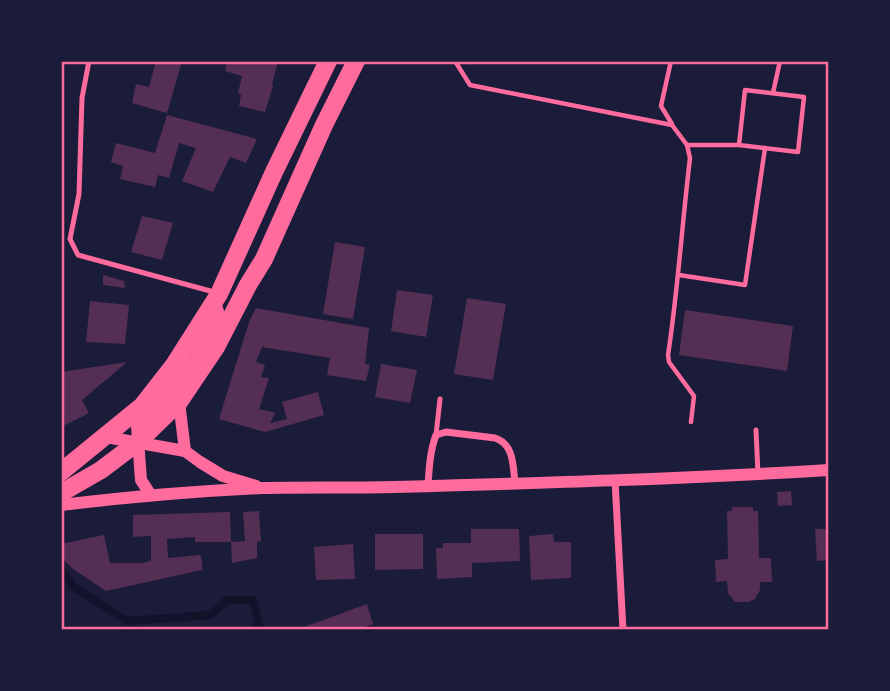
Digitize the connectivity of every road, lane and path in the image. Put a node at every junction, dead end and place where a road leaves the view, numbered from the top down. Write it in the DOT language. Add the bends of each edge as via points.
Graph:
graph roads {
  1 [pos="89,61"];
  2 [pos="328,61"];
  3 [pos="356,61"];
  4 [pos="456,61"];
  5 [pos="671,61"];
  6 [pos="780,61"];
  7 [pos="773,93"];
  8 [pos="672,125"];
  9 [pos="687,145"];
  10 [pos="739,145"];
  11 [pos="765,148"];
  12 [pos="679,275"];
  13 [pos="217,298"];
  14 [pos="239,304"];
  15 [pos="440,399"];
  16 [pos="179,402"];
  17 [pos="691,422"];
  18 [pos="756,430"];
  19 [pos="436,435"];
  20 [pos="106,437"];
  21 [pos="138,442"];
  22 [pos="185,451"];
  23 [pos="829,470"];
  24 [pos="61,472"];
  25 [pos="758,474"];
  26 [pos="615,480"];
  27 [pos="515,483"];
  28 [pos="428,486"];
  29 [pos="263,488"];
  30 [pos="61,494"];
  31 [pos="150,494"];
  32 [pos="61,505"];
  33 [pos="623,630"];
  1 -- 13 [label="lane" via="71,239 78,255 185,284"];
  2 -- 13 [label="main road"];
  3 -- 14 [label="main road"];
  4 -- 8 [label="path" via="470,85"];
  5 -- 8 [label="path" via="661,106"];
  6 -- 7 [label="path"];
  7 -- 10 [label="path" via="745,90"];
  7 -- 11 [label="path" via="804,97 798,152"];
  8 -- 9 [label="path"];
  9 -- 10 [label="path"];
  9 -- 12 [label="path" via="690,158"];
  10 -- 11 [label="path"];
  11 -- 12 [label="path" via="745,285"];
  12 -- 17 [label="path" via="668,362 694,396"];
  13 -- 14 [label="lane"];
  13 -- 20 [label="main road" via="142,406"];
  13 -- 21 [label="street" via="220,318 187,371 137,426"];
  14 -- 16 [label="main road"];
  15 -- 19 [label="lane"];
  16 -- 21 [label="main road"];
  16 -- 22 [label="street"];
  18 -- 25 [label="lane"];
  19 -- 27 [label="street" via="446,432 502,440 512,456"];
  19 -- 28 [label="street"];
  20 -- 21 [label="street"];
  20 -- 24 [label="main road"];
  21 -- 22 [label="street"];
  21 -- 30 [label="main road"];
  21 -- 31 [label="street" via="141,480"];
  22 -- 29 [label="street" via="223,476"];
  23 -- 25 [label="street"];
  25 -- 26 [label="street"];
  26 -- 27 [label="street"];
  26 -- 33 [label="street"];
  27 -- 28 [label="street"];
  28 -- 29 [label="street"];
  29 -- 31 [label="street"];
  31 -- 32 [label="street"];
}
